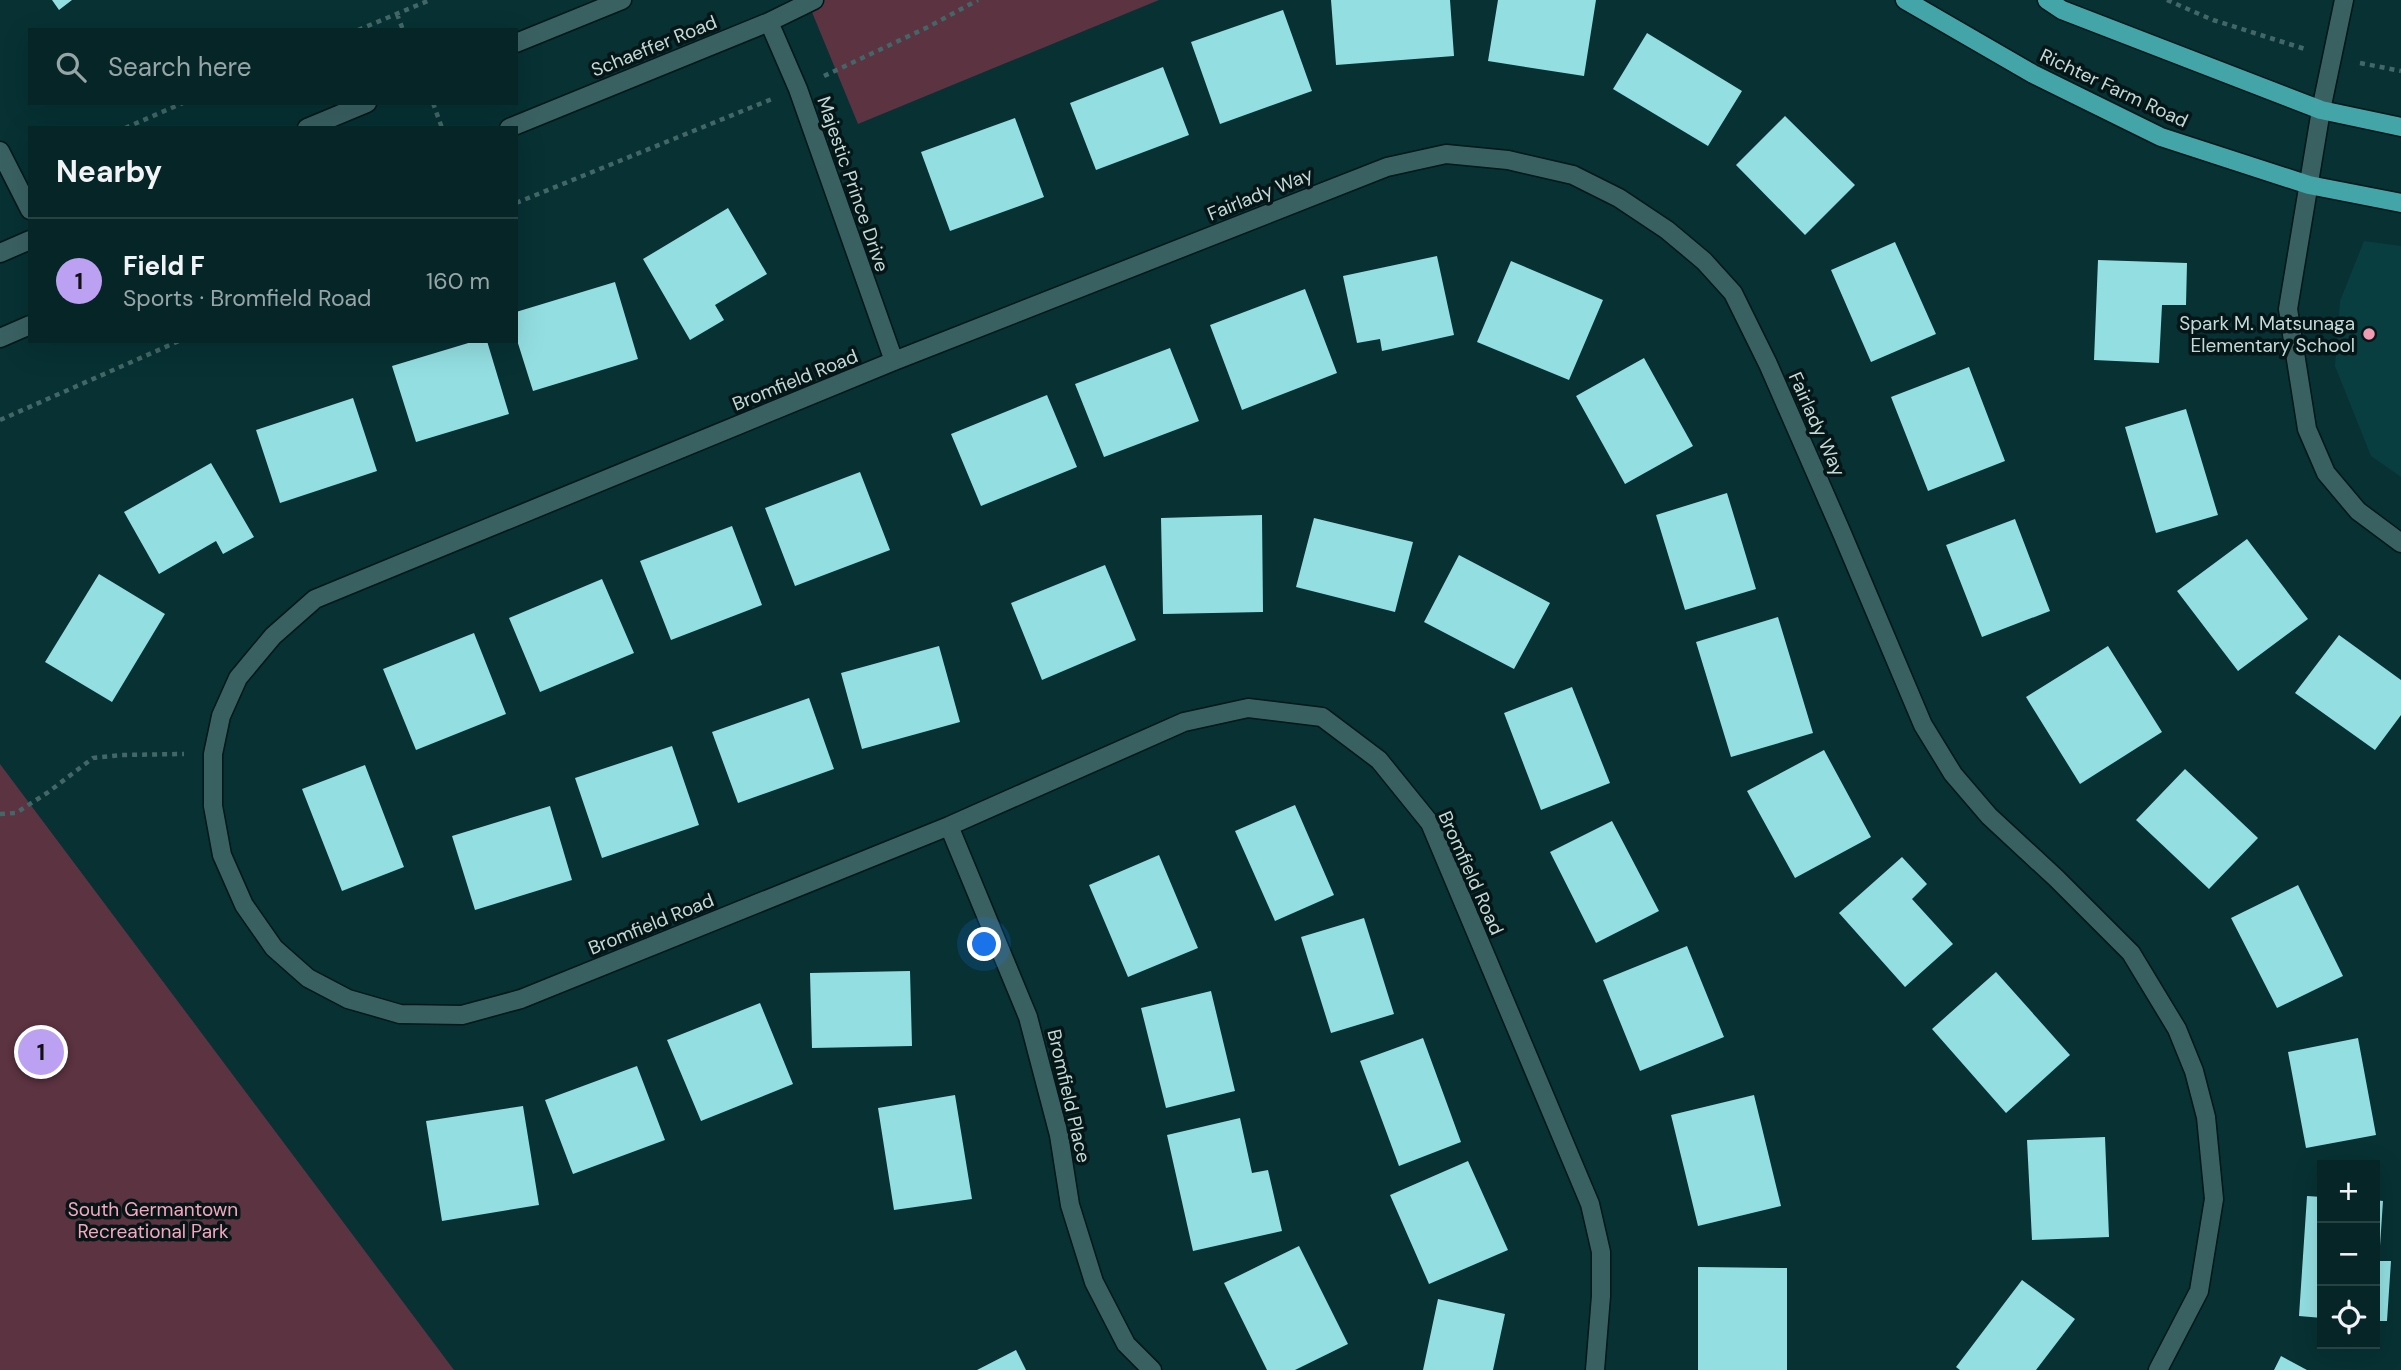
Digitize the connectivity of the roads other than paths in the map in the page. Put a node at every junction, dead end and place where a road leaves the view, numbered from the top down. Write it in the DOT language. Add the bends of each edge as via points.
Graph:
graph roads {
  1 [pos="622,0"];
  2 [pos="814,0"];
  3 [pos="1905,0"];
  4 [pos="2047,0"];
  5 [pos="2344,0"];
  6 [pos="769,22"];
  7 [pos="518,42"];
  8 [pos="362,105"];
  9 [pos="2321,110"];
  10 [pos="312,126"];
  11 [pos="514,126"];
  12 [pos="2401,127"];
  13 [pos="0,151"];
  14 [pos="2309,185"];
  15 [pos="2401,203"];
  16 [pos="28,206"];
  17 [pos="28,241"];
  18 [pos="0,253"];
  19 [pos="28,326"];
  20 [pos="0,338"];
  21 [pos="894,361"];
  22 [pos="2401,543"];
  23 [pos="949,826"];
  24 [pos="1152,1370"];
  25 [pos="1595,1370"];
  26 [pos="2158,1370"];
  1 -- 7 [label="street"];
  2 -- 6 [label="street, Schaeffer Road"];
  3 -- 14 [label="main road, Richter Farm Road" via="2033,75 2161,136"];
  4 -- 9 [label="main road" via="2062,10"];
  5 -- 9 [label="street"];
  6 -- 11 [label="street, Schaeffer Road"];
  6 -- 21 [label="street, Majestic Prince Drive" via="798,89"];
  8 -- 10 [label="street"];
  9 -- 12 [label="main road"];
  9 -- 14 [label="street"];
  13 -- 16 [label="street"];
  14 -- 15 [label="main road, Richter Farm Road"];
  14 -- 22 [label="street" via="2288,309 2307,429 2326,473 2358,511"];
  17 -- 18 [label="street"];
  19 -- 20 [label="street"];
  21 -- 23 [label="street, Bromfield Road" via="315,599 272,636 238,678 221,716 213,754 213,806 222,855 244,905 274,948 308,978 348,999 400,1014 462,1015 521,999"];
  21 -- 26 [label="street, Fairlady Way" via="1387,167 1446,154 1508,160 1573,175 1667,230 1732,293 1842,531 1923,725 1953,774 1989,816 2131,953 2177,1029 2206,1117 2214,1199 2199,1291"];
  23 -- 24 [label="street, Bromfield Place" via="1028,1017 1059,1135 1070,1205 1094,1282 1126,1344"];
  23 -- 25 [label="street, Bromfield Road" via="1184,722 1248,708 1322,717 1379,760 1430,823 1590,1204 1601,1252"];
}
